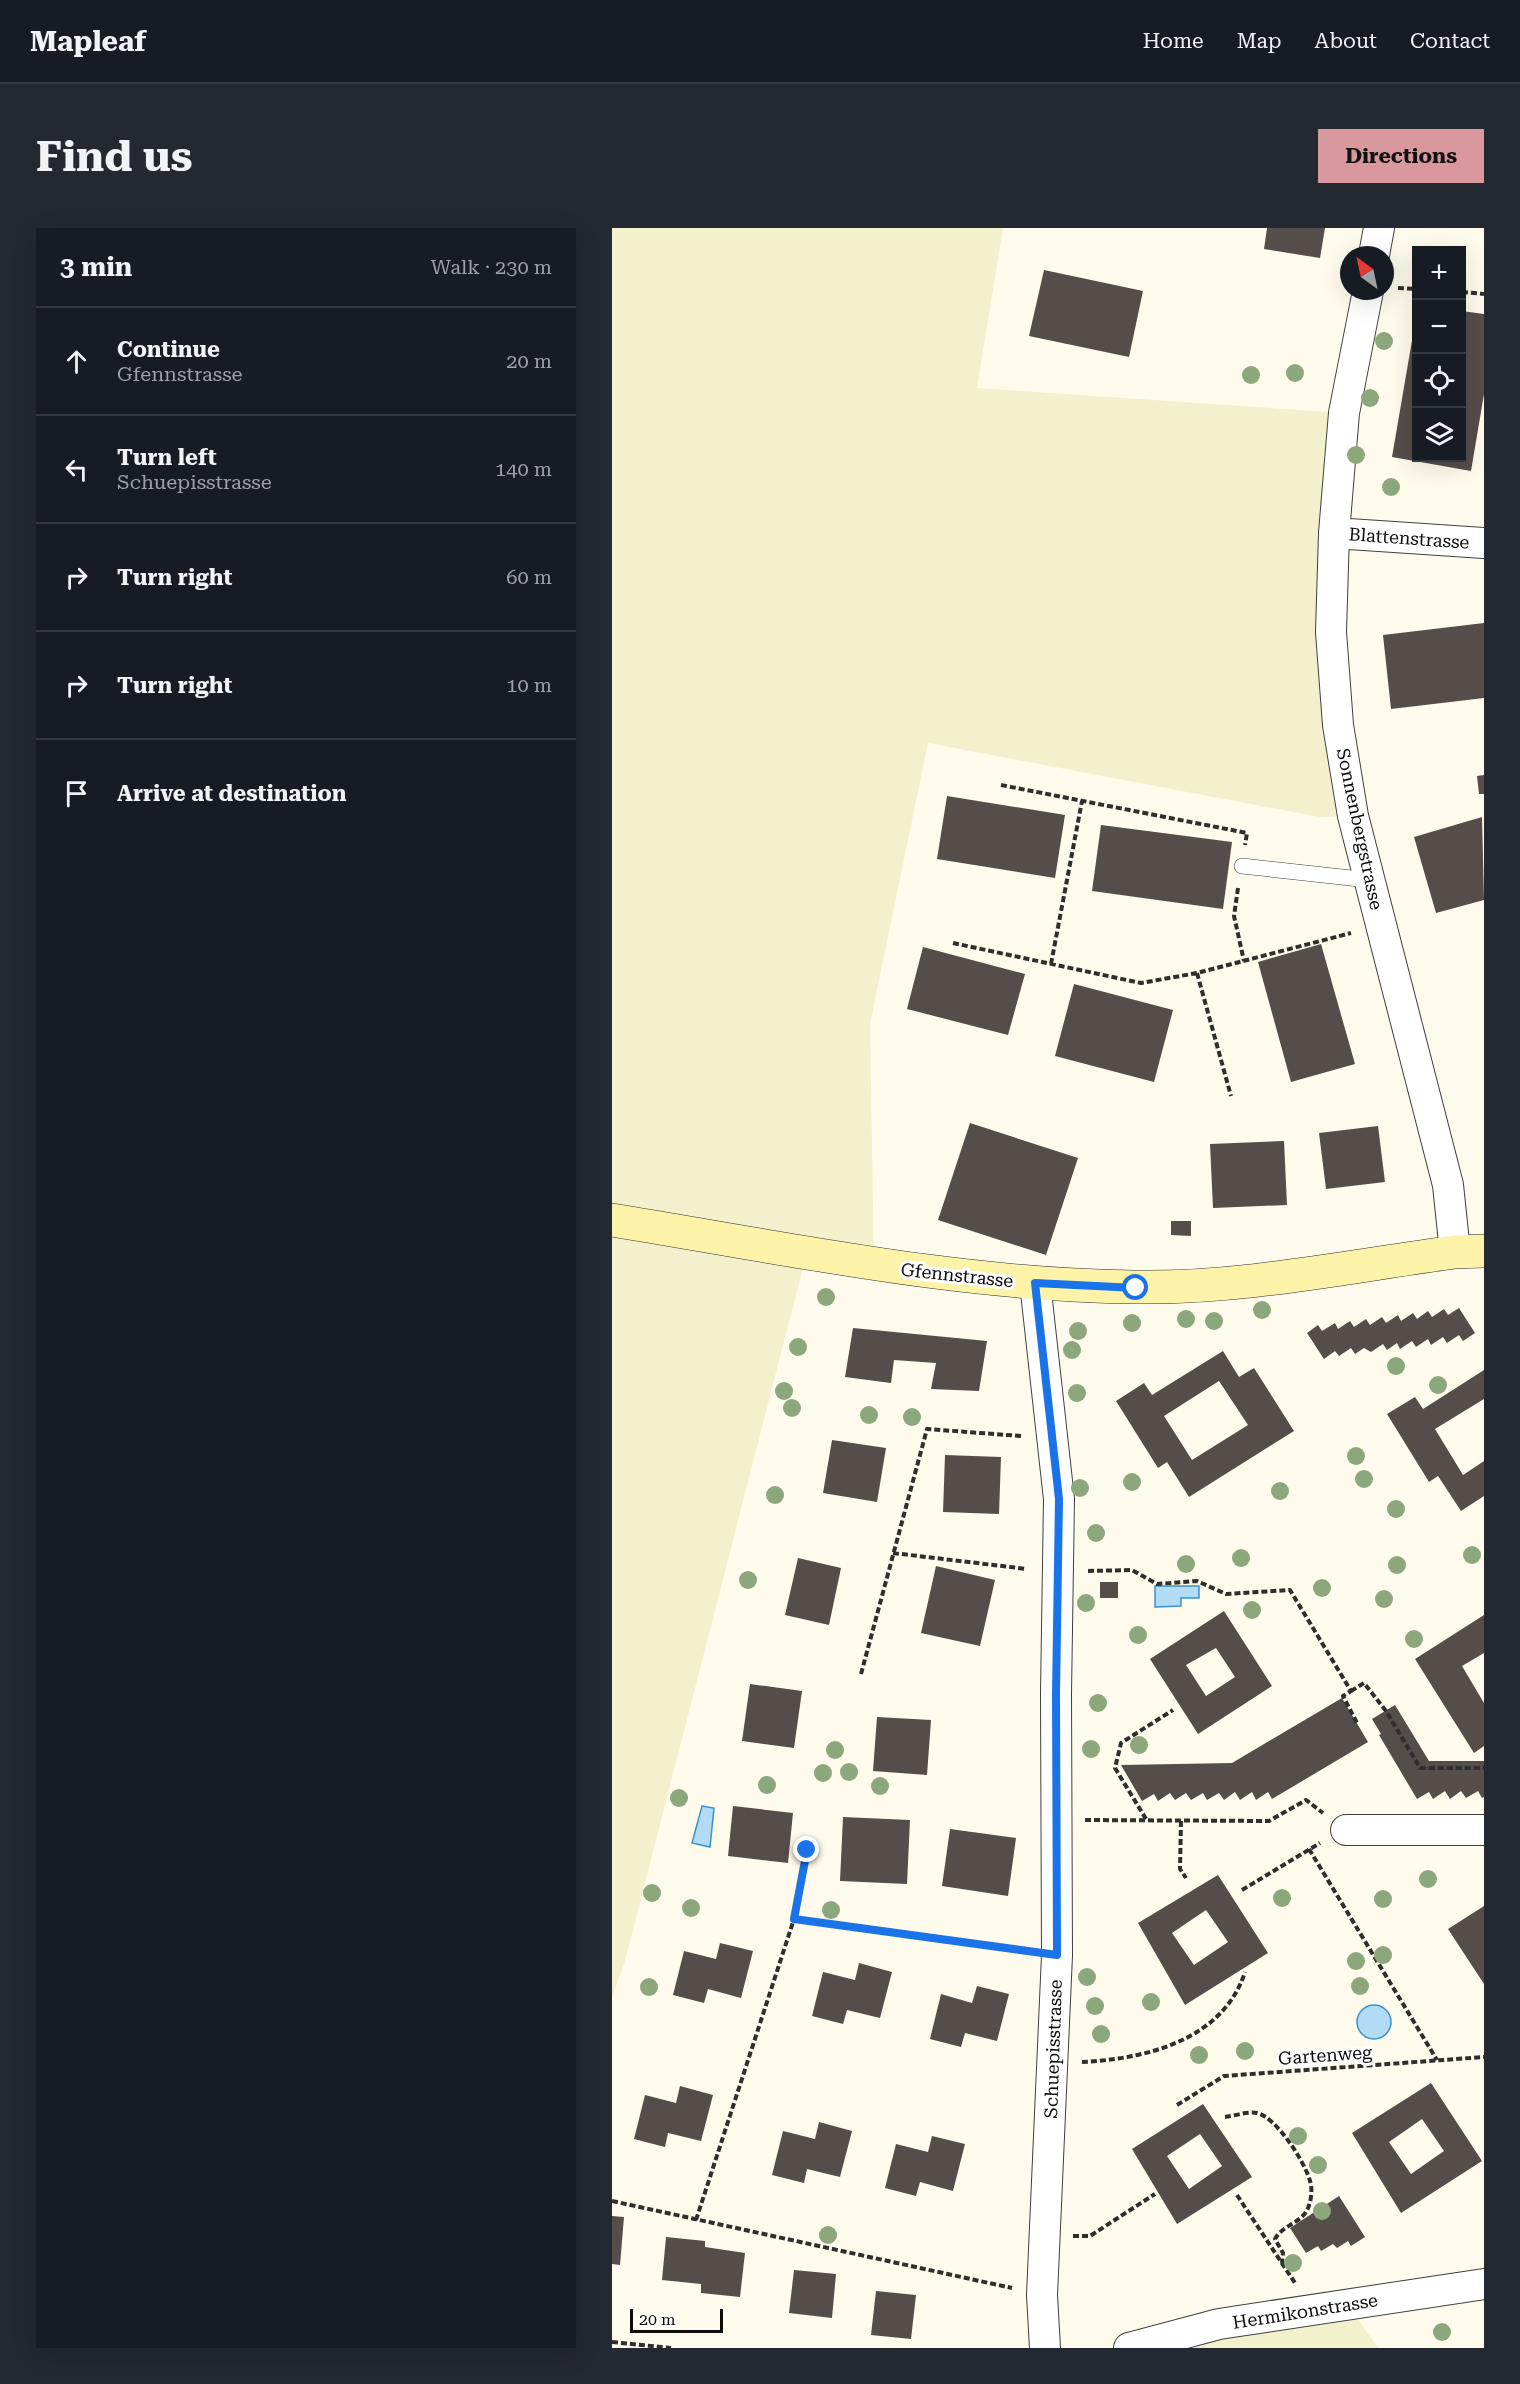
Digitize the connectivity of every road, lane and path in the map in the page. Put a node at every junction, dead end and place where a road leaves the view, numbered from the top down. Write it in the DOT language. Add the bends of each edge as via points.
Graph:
graph roads {
  1 [pos="1379,228"];
  2 [pos="1376,246"];
  3 [pos="1466,292"];
  4 [pos="1484,294"];
  5 [pos="1366,300"];
  6 [pos="1334,533"];
  7 [pos="1484,543"];
  8 [pos="1001,785"];
  9 [pos="1082,801"];
  10 [pos="1242,866"];
  11 [pos="1369,880"];
  12 [pos="1381,926"];
  13 [pos="953,943"];
  14 [pos="1244,961"];
  15 [pos="1051,964"];
  16 [pos="1197,973"];
  17 [pos="1231,1096"];
  18 [pos="612,1220"];
  19 [pos="1469,1252"];
  20 [pos="1035,1283"];
  21 [pos="1054,1439"];
  22 [pos="893,1553"];
  23 [pos="1059,1572"];
  24 [pos="861,1674"];
  25 [pos="1351,1691"];
  26 [pos="1173,1710"];
  27 [pos="1357,1723"];
  28 [pos="1484,1768"];
  29 [pos="1084,1820"];
  30 [pos="1146,1820"];
  31 [pos="1180,1821"];
  32 [pos="1346,1830"];
  33 [pos="1484,1830"];
  34 [pos="1309,1849"];
  35 [pos="807,1850"];
  36 [pos="1186,1878"];
  37 [pos="1242,1890"];
  38 [pos="794,1919"];
  39 [pos="1057,1955"];
  40 [pos="1245,1972"];
  41 [pos="1484,2057"];
  42 [pos="1437,2060"];
  43 [pos="1105,2061"];
  44 [pos="1177,2105"];
  45 [pos="1225,2117"];
  46 [pos="1155,2194"];
  47 [pos="1236,2195"];
  48 [pos="612,2201"];
  49 [pos="696,2220"];
  50 [pos="1045,2235"];
  51 [pos="1282,2263"];
  52 [pos="1484,2284"];
  53 [pos="1042,2295"];
  54 [pos="1311,2309"];
  55 [pos="612,2342"];
  56 [pos="671,2348"];
  57 [pos="1045,2348"];
  58 [pos="1129,2348"];
  1 -- 2 [label="street"];
  3 -- 4 [label="path"];
  5 -- 6 [label="street, Sonnenbergstrasse" via="1344,412"];
  6 -- 7 [label="street, Blattenstrasse"];
  6 -- 11 [label="street, Sonnenbergstrasse" via="1331,632 1338,725 1353,816"];
  8 -- 9 [label="path"];
  9 -- 10 [label="path" via="1247,833"];
  9 -- 15 [label="path"];
  10 -- 11 [label="lane"];
  10 -- 14 [label="path" via="1234,916"];
  11 -- 12 [label="street, Sonnenbergstrasse"];
  12 -- 14 [label="path"];
  12 -- 19 [label="street, Sonnenbergstrasse"];
  13 -- 15 [label="path"];
  14 -- 16 [label="path"];
  15 -- 16 [label="path" via="1141,983"];
  16 -- 17 [label="path"];
  18 -- 20 [label="street, Gfennstrasse" via="874,1265"];
  19 -- 20 [label="street, Gfennstrasse" via="1237,1281 1136,1288"];
  20 -- 21 [label="street, Schuepisstrasse"];
  21 -- 22 [label="path" via="927,1429"];
  21 -- 23 [label="street, Schuepisstrasse"];
  22 -- 23 [label="path"];
  22 -- 24 [label="path"];
  23 -- 25 [label="path" via="1132,1570 1157,1584 1197,1581 1226,1594 1290,1590"];
  23 -- 39 [label="street, Schuepisstrasse"];
  25 -- 27 [label="path" via="1343,1696"];
  25 -- 28 [label="path" via="1364,1683 1420,1768"];
  26 -- 30 [label="path" via="1121,1743 1115,1768"];
  29 -- 30 [label="path"];
  30 -- 31 [label="path"];
  31 -- 32 [label="path" via="1269,1821 1306,1800"];
  31 -- 36 [label="path" via="1180,1869"];
  32 -- 33 [label="street"];
  32 -- 34 [label="path"];
  34 -- 37 [label="path"];
  34 -- 42 [label="path"];
  35 -- 38 [label="path"];
  38 -- 39 [label="path"];
  38 -- 49 [label="path"];
  39 -- 50 [label="street, Schuepisstrasse"];
  40 -- 43 [label="path" via="1226,2009 1202,2031 1166,2048"];
  41 -- 42 [label="path, Gartenweg"];
  42 -- 44 [label="path, Gartenweg" via="1224,2076"];
  45 -- 51 [label="path" via="1256,2112 1270,2119 1310,2180 1312,2194 1305,2213 1280,2231 1275,2240 1283,2253"];
  46 -- 50 [label="path" via="1089,2236"];
  47 -- 51 [label="path"];
  48 -- 49 [label="path"];
  49 -- 53 [label="path"];
  50 -- 53 [label="street, Schuepisstrasse"];
  51 -- 54 [label="path"];
  52 -- 54 [label="street, Hermikonstrasse"];
  53 -- 57 [label="street, Schuepisstrasse"];
  54 -- 58 [label="street, Hermikonstrasse" via="1219,2324"];
  55 -- 56 [label="path"];
}
